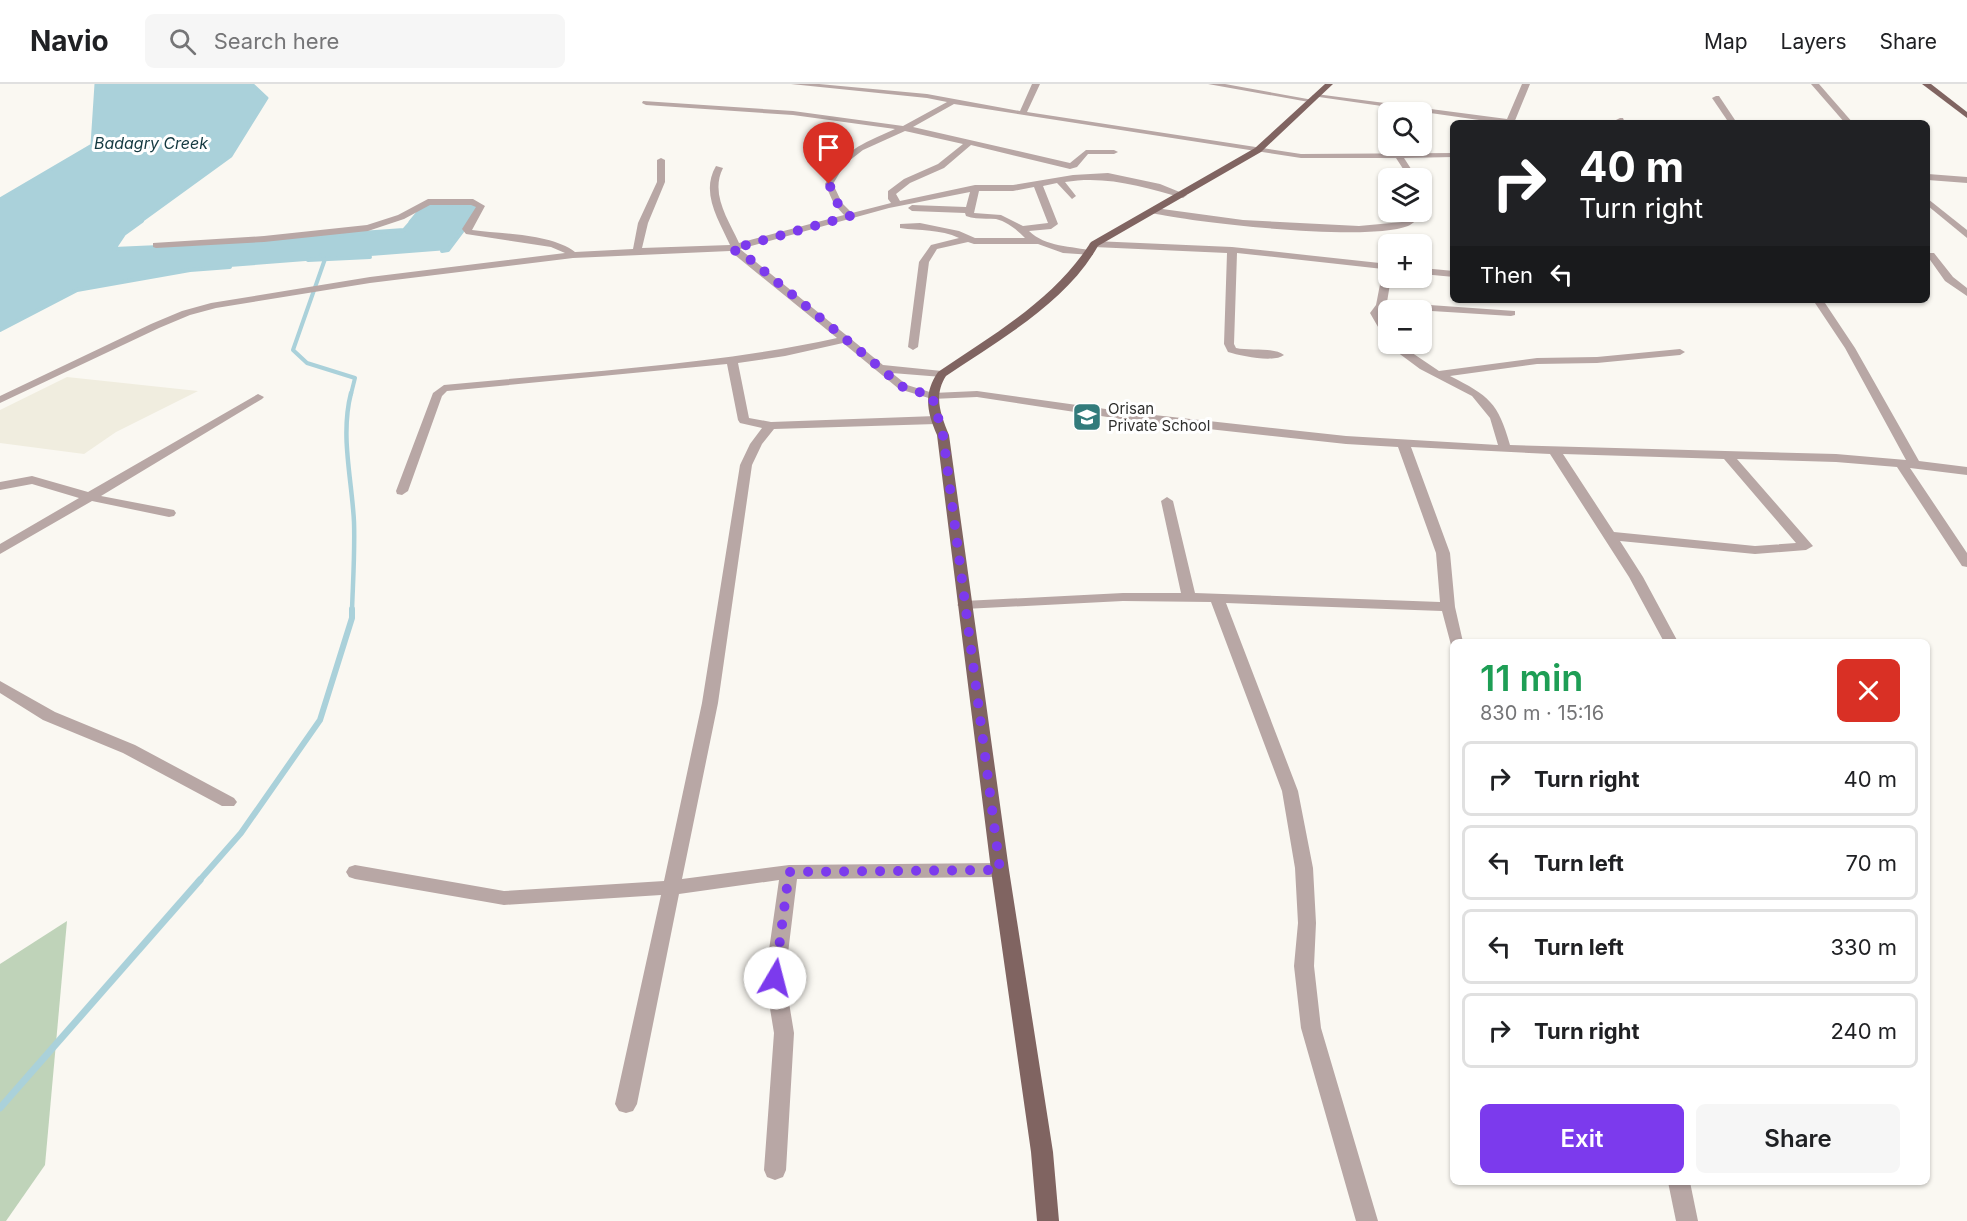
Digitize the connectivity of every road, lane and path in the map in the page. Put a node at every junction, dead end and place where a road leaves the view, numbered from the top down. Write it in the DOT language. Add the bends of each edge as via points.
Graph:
graph roads {
  1 [pos="795,84"];
  2 [pos="1036,84"];
  3 [pos="1216,84"];
  4 [pos="1329,84"];
  5 [pos="1526,84"];
  6 [pos="1815,84"];
  7 [pos="1926,84"];
  8 [pos="1312,98"];
  9 [pos="1716,98"];
  10 [pos="954,101"];
  11 [pos="646,103"];
  12 [pos="1023,112"];
  13 [pos="1967,116"];
  14 [pos="1494,120"];
  15 [pos="1511,120"];
  16 [pos="1731,120"];
  17 [pos="1846,120"];
  18 [pos="901,128"];
  19 [pos="970,142"];
  20 [pos="1258,150"];
  21 [pos="1114,152"];
  22 [pos="1378,155"];
  23 [pos="1432,155"];
  24 [pos="1450,155"];
  25 [pos="661,160"];
  26 [pos="719,168"];
  27 [pos="1930,177"];
  28 [pos="1967,180"];
  29 [pos="1060,181"];
  30 [pos="1038,185"];
  31 [pos="975,189"];
  32 [pos="1183,195"];
  33 [pos="1072,196"];
  34 [pos="898,204"];
  35 [pos="1930,204"];
  36 [pos="888,206"];
  37 [pos="969,210"];
  38 [pos="1155,211"];
  39 [pos="850,216"];
  40 [pos="1408,222"];
  41 [pos="903,226"];
  42 [pos="1019,228"];
  43 [pos="1967,235"];
  44 [pos="967,239"];
  45 [pos="1033,241"];
  46 [pos="156,245"];
  47 [pos="734,248"];
  48 [pos="1092,249"];
  49 [pos="637,250"];
  50 [pos="1232,250"];
  51 [pos="573,255"];
  52 [pos="1931,255"];
  53 [pos="1378,266"];
  54 [pos="1432,272"];
  55 [pos="1450,274"];
  56 [pos="1967,293"];
  57 [pos="1820,303"];
  58 [pos="1432,308"];
  59 [pos="1511,313"];
  60 [pos="847,339"];
  61 [pos="913,346"];
  62 [pos="1680,352"];
  63 [pos="1406,354"];
  64 [pos="1279,356"];
  65 [pos="732,360"];
  66 [pos="880,368"];
  67 [pos="942,374"];
  68 [pos="1439,374"];
  69 [pos="932,396"];
  70 [pos="258,397"];
  71 [pos="0,400"];
  72 [pos="936,420"];
  73 [pos="771,426"];
  74 [pos="1403,443"];
  75 [pos="1505,449"];
  76 [pos="1554,450"];
  77 [pos="1729,456"];
  78 [pos="1908,464"];
  79 [pos="1967,471"];
  80 [pos="0,486"];
  81 [pos="402,491"];
  82 [pos="92,496"];
  83 [pos="1167,501"];
  84 [pos="169,513"];
  85 [pos="1609,536"];
  86 [pos="0,550"];
  87 [pos="1967,563"];
  88 [pos="1189,597"];
  89 [pos="1217,598"];
  90 [pos="964,605"];
  91 [pos="1448,607"];
  92 [pos="1455,639"];
  93 [pos="1669,639"];
  94 [pos="0,686"];
  95 [pos="228,802"];
  96 [pos="1000,870"];
  97 [pos="355,872"];
  98 [pos="789,872"];
  99 [pos="669,888"];
  100 [pos="626,1104"];
  101 [pos="775,1170"];
  102 [pos="1680,1185"];
  103 [pos="1048,1221"];
  104 [pos="1367,1221"];
  105 [pos="1687,1221"];
  1 -- 10 [label="street" via="928,93"];
  2 -- 12 [label="street"];
  3 -- 8 [label="street"];
  4 -- 8 [label="main road"];
  5 -- 15 [label="street"];
  6 -- 17 [label="street"];
  7 -- 13 [label="main road"];
  8 -- 14 [label="street"];
  8 -- 20 [label="main road"];
  9 -- 16 [label="street"];
  10 -- 12 [label="street"];
  10 -- 18 [label="street"];
  11 -- 18 [label="street" via="793,113"];
  12 -- 20 [label="street"];
  18 -- 19 [label="street"];
  18 -- 39 [label="street" via="860,148 842,162 829,184 838,204"];
  19 -- 21 [label="street" via="1070,166 1086,152"];
  19 -- 34 [label="street" via="941,166 897,187 891,193"];
  20 -- 22 [label="street" via="1301,156"];
  20 -- 32 [label="main road"];
  23 -- 24 [label="street"];
  25 -- 49 [label="street" via="661,182 643,223"];
  26 -- 47 [label="street" via="714,178 714,198"];
  27 -- 28 [label="street"];
  29 -- 30 [label="street"];
  29 -- 32 [label="street" via="1108,176"];
  29 -- 33 [label="street"];
  30 -- 31 [label="street"];
  30 -- 42 [label="street" via="1042,200 1051,210 1053,224"];
  31 -- 34 [label="street"];
  31 -- 37 [label="street"];
  32 -- 38 [label="main road"];
  34 -- 36 [label="street"];
  35 -- 43 [label="street"];
  36 -- 37 [label="street"];
  36 -- 39 [label="street"];
  37 -- 42 [label="street" via="974,216 997,217"];
  38 -- 40 [label="street" via="1370,230"];
  38 -- 48 [label="main road"];
  39 -- 47 [label="street"];
  41 -- 44 [label="street" via="956,233"];
  42 -- 45 [label="street"];
  44 -- 45 [label="street"];
  44 -- 61 [label="street" via="934,247 924,262"];
  45 -- 48 [label="street" via="1063,250"];
  46 -- 51 [label="street" via="368,228 401,217 425,203 453,201 481,206 467,229 469,232 553,243"];
  47 -- 49 [label="street"];
  47 -- 60 [label="street"];
  48 -- 50 [label="street"];
  48 -- 67 [label="main road" via="1056,292"];
  49 -- 51 [label="street"];
  50 -- 53 [label="street"];
  50 -- 64 [label="street" via="1229,344 1232,350"];
  51 -- 71 [label="street" via="215,305 186,313"];
  52 -- 56 [label="street" via="1949,279"];
  54 -- 55 [label="street"];
  57 -- 78 [label="street" via="1850,348"];
  58 -- 59 [label="street"];
  60 -- 65 [label="street"];
  60 -- 66 [label="street"];
  62 -- 68 [label="street" via="1537,361"];
  63 -- 68 [label="street"];
  65 -- 73 [label="street" via="744,420"];
  65 -- 81 [label="street" via="444,388 437,395"];
  66 -- 67 [label="street"];
  66 -- 69 [label="street" via="903,387"];
  67 -- 69 [label="main road"];
  68 -- 75 [label="street" via="1476,394 1496,417"];
  69 -- 72 [label="main road"];
  69 -- 74 [label="street" via="978,394 1128,416"];
  70 -- 82 [label="street"];
  72 -- 73 [label="street"];
  72 -- 90 [label="main road" via="943,435"];
  73 -- 99 [label="street" via="760,435 746,465 710,703"];
  74 -- 75 [label="street"];
  74 -- 91 [label="street" via="1443,553"];
  75 -- 76 [label="street"];
  76 -- 77 [label="street"];
  76 -- 85 [label="street"];
  77 -- 78 [label="street"];
  77 -- 85 [label="street" via="1806,546 1755,550"];
  78 -- 79 [label="street"];
  78 -- 87 [label="street"];
  80 -- 82 [label="street" via="32,480"];
  82 -- 84 [label="street"];
  82 -- 86 [label="street"];
  83 -- 88 [label="street"];
  85 -- 93 [label="street"];
  88 -- 89 [label="street"];
  88 -- 90 [label="street"];
  89 -- 91 [label="street"];
  89 -- 104 [label="street" via="1290,791 1304,868 1304,966 1311,1028"];
  90 -- 96 [label="main road"];
  91 -- 92 [label="street"];
  94 -- 95 [label="street" via="49,716 129,749"];
  96 -- 98 [label="street"];
  96 -- 103 [label="main road" via="1042,1152"];
  97 -- 99 [label="street" via="504,898"];
  98 -- 99 [label="street"];
  98 -- 101 [label="street" via="775,978 784,1032"];
  99 -- 100 [label="street"];
  102 -- 105 [label="street"];
}
